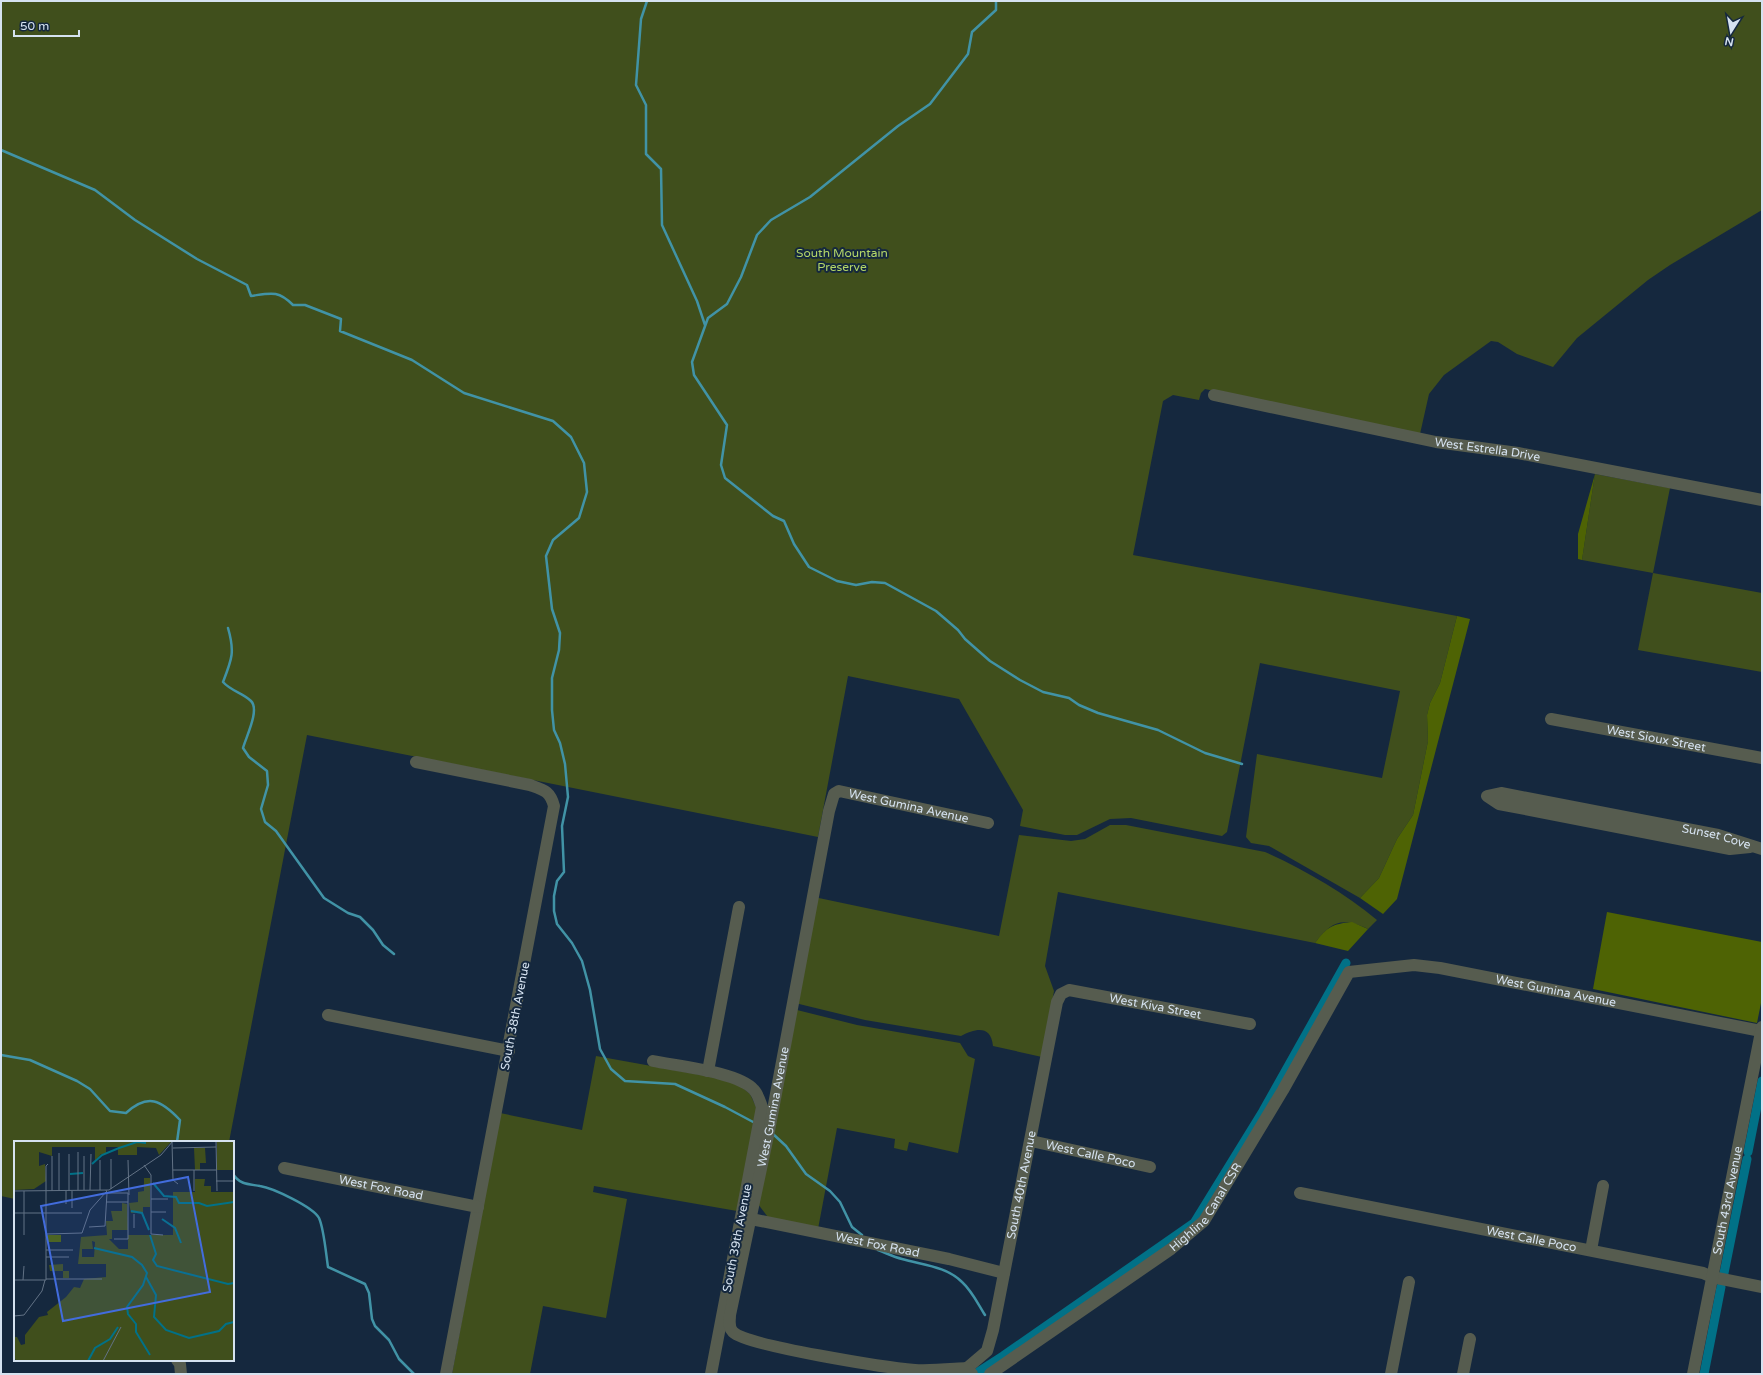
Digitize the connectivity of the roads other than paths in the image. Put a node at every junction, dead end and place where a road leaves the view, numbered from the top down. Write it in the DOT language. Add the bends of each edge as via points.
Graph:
graph roads {
  1 [pos="1214,395"];
  2 [pos="1762,500"];
  3 [pos="1550,719"];
  4 [pos="1762,758"];
  5 [pos="416,762"];
  6 [pos="988,823"];
  7 [pos="1756,848"];
  8 [pos="739,907"];
  9 [pos="1349,972"];
  10 [pos="1061,994"];
  11 [pos="328,1015"];
  12 [pos="1250,1024"];
  13 [pos="1762,1029"];
  14 [pos="509,1051"];
  15 [pos="653,1061"];
  16 [pos="708,1071"];
  17 [pos="1031,1141"];
  18 [pos="1150,1167"];
  19 [pos="284,1168"];
  20 [pos="1603,1186"];
  21 [pos="1300,1193"];
  22 [pos="478,1207"];
  23 [pos="751,1219"];
  24 [pos="1591,1250"];
  25 [pos="1004,1273"];
  26 [pos="1712,1277"];
  27 [pos="1409,1282"];
  28 [pos="1762,1286"];
  29 [pos="1470,1339"];
  30 [pos="177,1361"];
  31 [pos="970,1372"];
  32 [pos="182,1374"];
  33 [pos="446,1374"];
  34 [pos="711,1374"];
  35 [pos="990,1374"];
  36 [pos="1391,1374"];
  37 [pos="1463,1374"];
  38 [pos="1693,1374"];
  1 -- 2 [label="street, West Estrella Drive" via="1436,442 1518,453"];
  3 -- 4 [label="street, West Sioux Street"];
  5 -- 14 [label="street, South 38th Avenue" via="530,785 544,790 551,796 554,806 552,820"];
  6 -- 23 [label="street, West Gumina Avenue" via="839,791 834,794"];
  7 -- 7 [label="street, Sunset Cove" via="1718,835 1501,793 1487,796 1499,804 1730,849"];
  8 -- 16 [label="street"];
  9 -- 13 [label="street, West Gumina Avenue" via="1414,965 1440,968"];
  9 -- 35 [label="street, Highline Canal CSR" via="1283,1090 1204,1221 1172,1250"];
  10 -- 12 [label="street, West Kiva Street" via="1069,990"];
  10 -- 17 [label="street, South 40th Avenue" via="1057,1002"];
  11 -- 14 [label="street"];
  13 -- 26 [label="street, South 43rd Avenue"];
  14 -- 22 [label="street, South 38th Avenue"];
  15 -- 16 [label="street, South 39th Avenue"];
  16 -- 34 [label="street, South 39th Avenue" via="742,1081 754,1090 762,1107"];
  17 -- 18 [label="street, West Calle Poco"];
  17 -- 25 [label="street, South 40th Avenue"];
  19 -- 22 [label="street, West Fox Road"];
  20 -- 24 [label="street"];
  21 -- 24 [label="street, West Calle Poco"];
  22 -- 33 [label="street, South 38th Avenue"];
  23 -- 25 [label="street, West Fox Road" via="949,1259"];
  23 -- 31 [label="street, West Gumina Avenue" via="729,1327 741,1338 790,1350 900,1369 942,1368"];
  24 -- 26 [label="street, West Calle Poco"];
  25 -- 31 [label="street, South 40th Avenue" via="987,1351"];
  26 -- 28 [label="street, West Calle Poco"];
  26 -- 38 [label="street, South 43rd Avenue"];
  27 -- 36 [label="street"];
  29 -- 37 [label="street"];
  30 -- 32 [label="street"];
}
